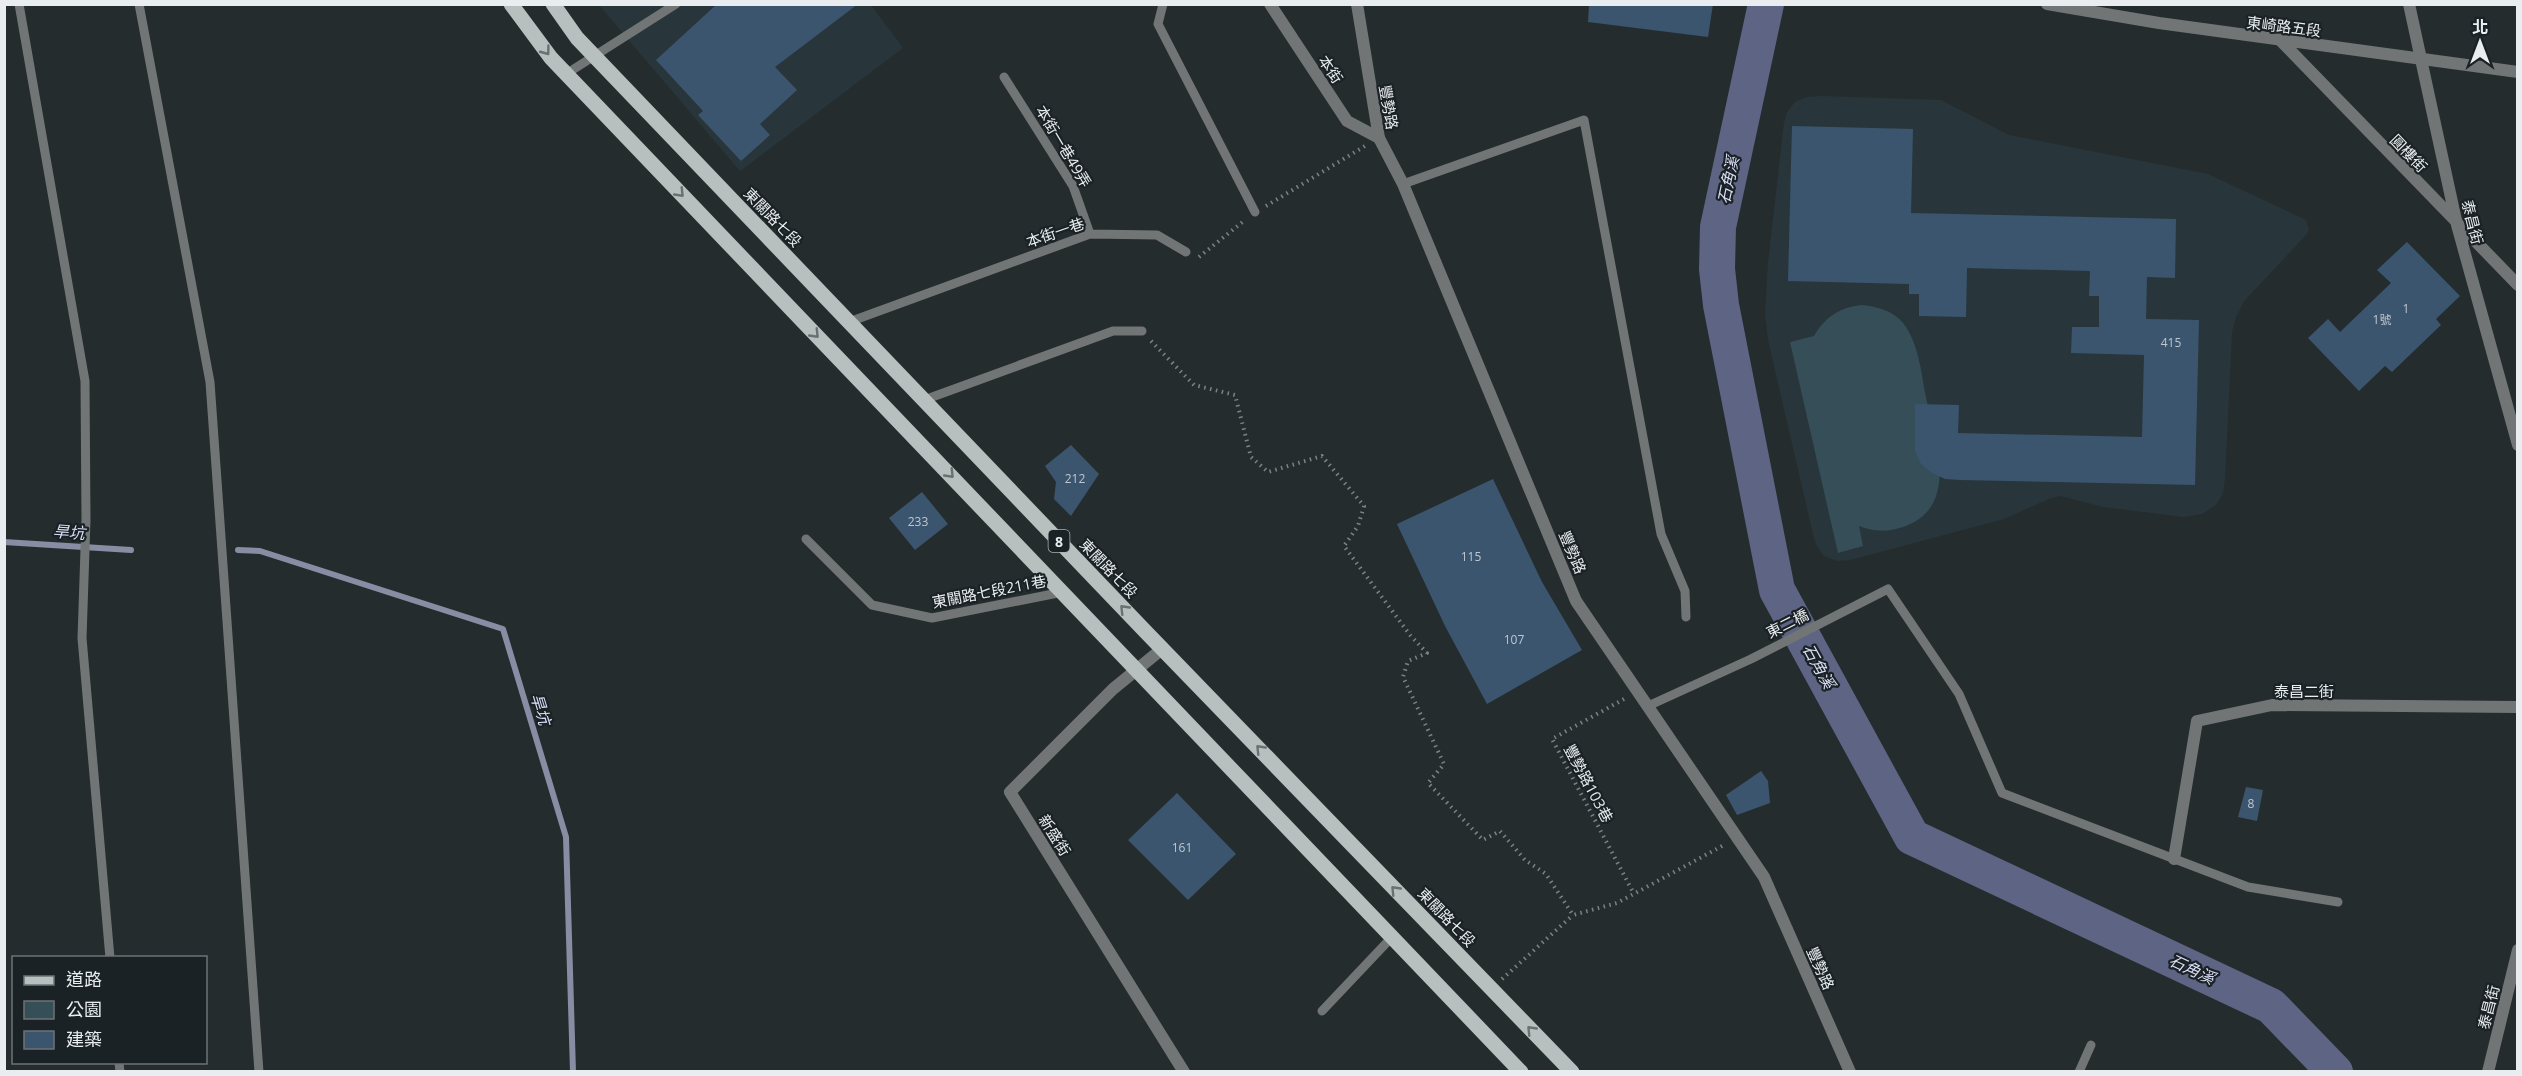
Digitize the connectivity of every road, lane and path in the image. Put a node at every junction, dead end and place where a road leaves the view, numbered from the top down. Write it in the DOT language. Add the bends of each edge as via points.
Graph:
graph roads {
  1 [pos="19,4"];
  2 [pos="139,4"];
  3 [pos="511,4"];
  4 [pos="553,4"];
  5 [pos="676,4"];
  6 [pos="1163,4"];
  7 [pos="1270,4"];
  8 [pos="1357,4"];
  9 [pos="2047,4"];
  10 [pos="2409,4"];
  11 [pos="2281,41"];
  12 [pos="594,56"];
  13 [pos="2421,57"];
  14 [pos="2517,72"];
  15 [pos="566,74"];
  16 [pos="1004,76"];
  17 [pos="1379,138"];
  18 [pos="1403,184"];
  19 [pos="1255,212"];
  20 [pos="2457,225"];
  21 [pos="1090,234"];
  22 [pos="1186,252"];
  23 [pos="2517,285"];
  24 [pos="849,322"];
  25 [pos="1142,331"];
  26 [pos="924,400"];
  27 [pos="2517,445"];
  28 [pos="806,539"];
  29 [pos="1063,592"];
  30 [pos="1686,617"];
  31 [pos="1162,649"];
  32 [pos="1137,670"];
  33 [pos="1638,691"];
  34 [pos="1648,706"];
  35 [pos="2517,707"];
  36 [pos="1737,838"];
  37 [pos="2174,859"];
  38 [pos="1634,894"];
  39 [pos="2338,902"];
  40 [pos="1573,915"];
  41 [pos="1392,937"];
  42 [pos="2517,950"];
  43 [pos="110,956"];
  44 [pos="1491,989"];
  45 [pos="1322,1011"];
  46 [pos="2091,1045"];
  47 [pos="259,1071"];
  48 [pos="1184,1071"];
  49 [pos="1521,1071"];
  50 [pos="1572,1071"];
  51 [pos="1850,1071"];
  52 [pos="2079,1071"];
  53 [pos="2488,1071"];
  1 -- 43 [label="lane" via="85,381 82,638"];
  2 -- 47 [label="lane" via="210,382"];
  3 -- 15 [label="main road, 8, one-way"];
  4 -- 12 [label="main road, 東關路七段 / 8"];
  5 -- 12 [label="lane"];
  6 -- 19 [label="lane" via="1158,24"];
  7 -- 17 [label="street, 本街" via="1347,121"];
  8 -- 17 [label="street, 豐勢路"];
  9 -- 11 [label="street, 東崎路五段"];
  10 -- 13 [label="street, 泰昌街"];
  11 -- 13 [label="street, 東崎路五段"];
  11 -- 20 [label="street, 圓樓街"];
  12 -- 15 [label="lane"];
  12 -- 24 [label="main road, 東關路七段 / 8"];
  13 -- 14 [label="street, 東崎路五段"];
  13 -- 20 [label="street, 泰昌街"];
  15 -- 29 [label="main road, 8, one-way"];
  16 -- 21 [label="lane, 本街一巷49弄" via="1073,186"];
  17 -- 18 [label="street, 豐勢路"];
  17 -- 19 [label="path"];
  18 -- 30 [label="lane" via="1584,120 1661,534 1685,591"];
  18 -- 33 [label="street, 豐勢路" via="1576,601"];
  19 -- 22 [label="path" via="1194,262"];
  20 -- 23 [label="street, 圓樓街"];
  20 -- 27 [label="street, 泰昌街"];
  21 -- 22 [label="lane, 本街一巷" via="1157,235"];
  21 -- 24 [label="lane, 本街一巷"];
  24 -- 26 [label="main road, 東關路七段 / 8"];
  25 -- 26 [label="lane" via="1113,331"];
  25 -- 40 [label="path" via="1194,385 1235,395 1251,457 1268,472 1322,456 1364,506 1358,526 1344,546 1427,653 1408,661 1403,677 1444,764 1428,783 1483,840 1500,831 1525,860 1546,874"];
  31 -- 26 [label="main road, 東關路七段 / 8, one-way"];
  28 -- 29 [label="lane, 東關路七段211巷" via="872,604 932,618"];
  29 -- 32 [label="main road, 8"];
  31 -- 32 [label="street, 新盛街"];
  44 -- 31 [label="main road, 東關路七段 / 8, one-way"];
  32 -- 41 [label="main road, 8"];
  32 -- 48 [label="street, 新盛街" via="1010,792"];
  33 -- 34 [label="street, 豐勢路"];
  33 -- 38 [label="path, 豐勢路103巷" via="1552,739"];
  34 -- 36 [label="street, 豐勢路"];
  34 -- 37 [label="lane, 東二橋" via="1888,589 1959,694 2002,793"];
  35 -- 37 [label="street, 泰昌二街" via="2272,705 2196,722"];
  36 -- 38 [label="path"];
  36 -- 51 [label="street, 豐勢路" via="1764,877"];
  37 -- 39 [label="lane" via="2248,887"];
  38 -- 40 [label="path"];
  40 -- 44 [label="path"];
  41 -- 45 [label="lane"];
  41 -- 49 [label="main road, 8"];
  42 -- 53 [label="street, 泰昌街"];
  50 -- 44 [label="main road, 東關路七段 / 8, one-way"];
  46 -- 52 [label="lane"];
}
